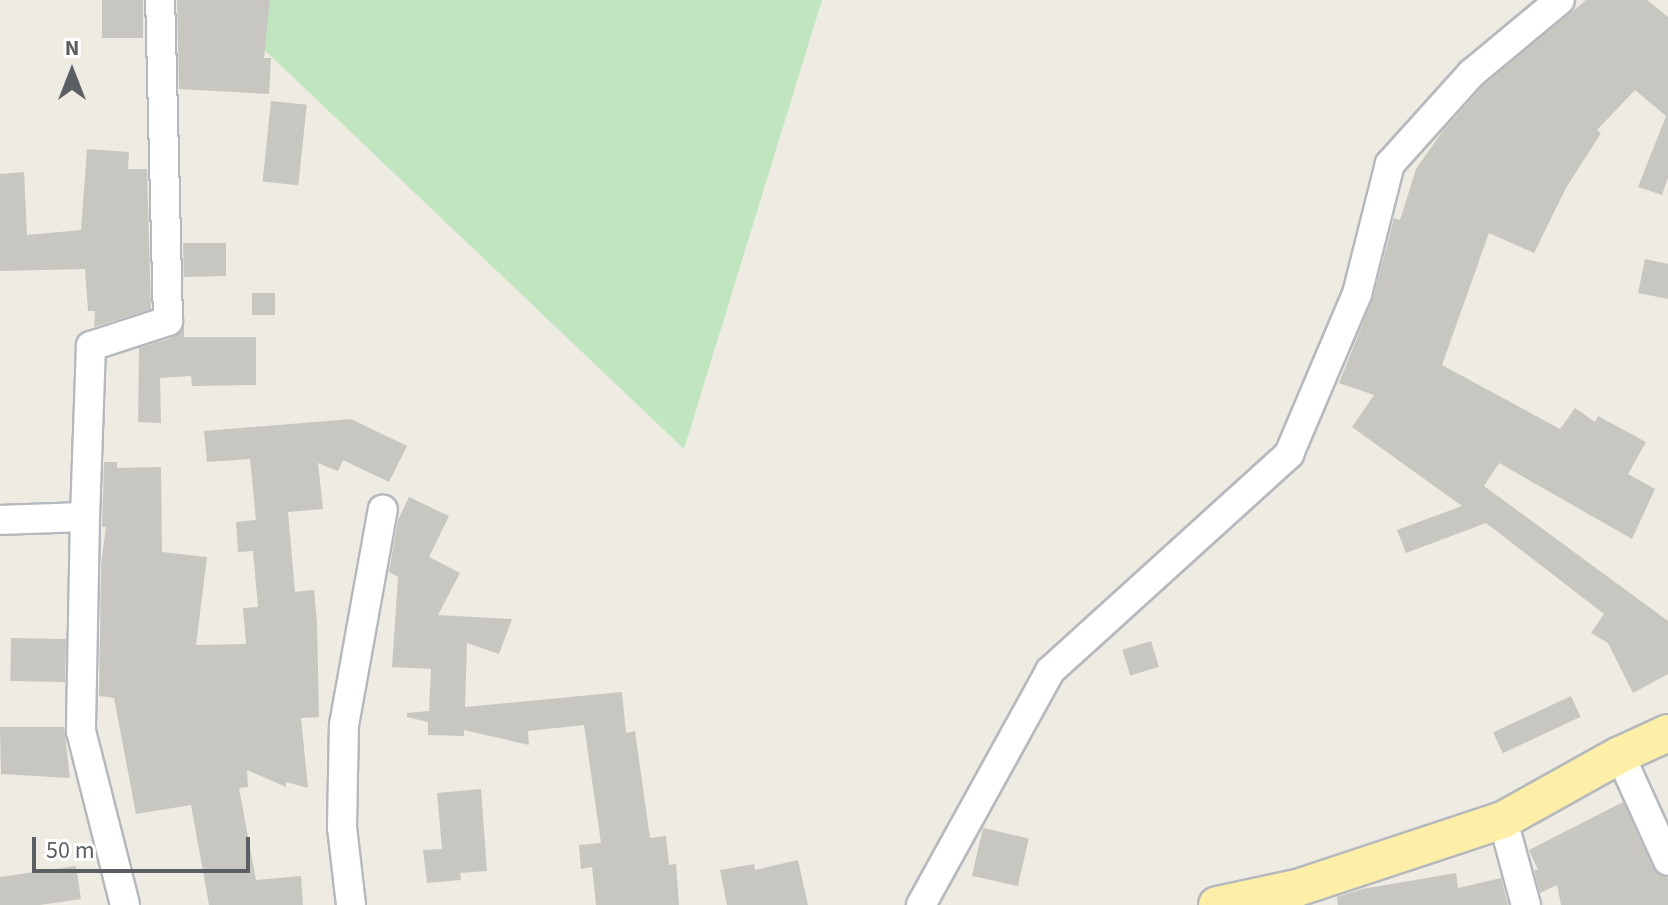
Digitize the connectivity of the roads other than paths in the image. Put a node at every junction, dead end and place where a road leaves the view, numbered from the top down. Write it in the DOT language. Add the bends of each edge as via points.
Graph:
graph roads {
  1 [pos="160,0"];
  2 [pos="1560,0"];
  3 [pos="383,509"];
  4 [pos="85,517"];
  5 [pos="0,520"];
  6 [pos="1668,733"];
  7 [pos="1620,755"];
  8 [pos="1503,820"];
  9 [pos="1668,861"];
  10 [pos="1299,897"];
  11 [pos="125,905"];
  12 [pos="351,905"];
  13 [pos="921,905"];
  14 [pos="1217,905"];
  15 [pos="1526,905"];
  1 -- 4 [label="street" via="168,321 91,346"];
  2 -- 13 [label="street" via="1472,73 1390,164 1357,294 1289,454 1050,671"];
  3 -- 12 [label="street" via="344,725 342,827"];
  4 -- 5 [label="street"];
  4 -- 11 [label="street" via="81,731"];
  6 -- 7 [label="main road"];
  7 -- 8 [label="main road"];
  7 -- 9 [label="street"];
  8 -- 10 [label="main road"];
  8 -- 15 [label="street"];
  10 -- 14 [label="main road"];
}
